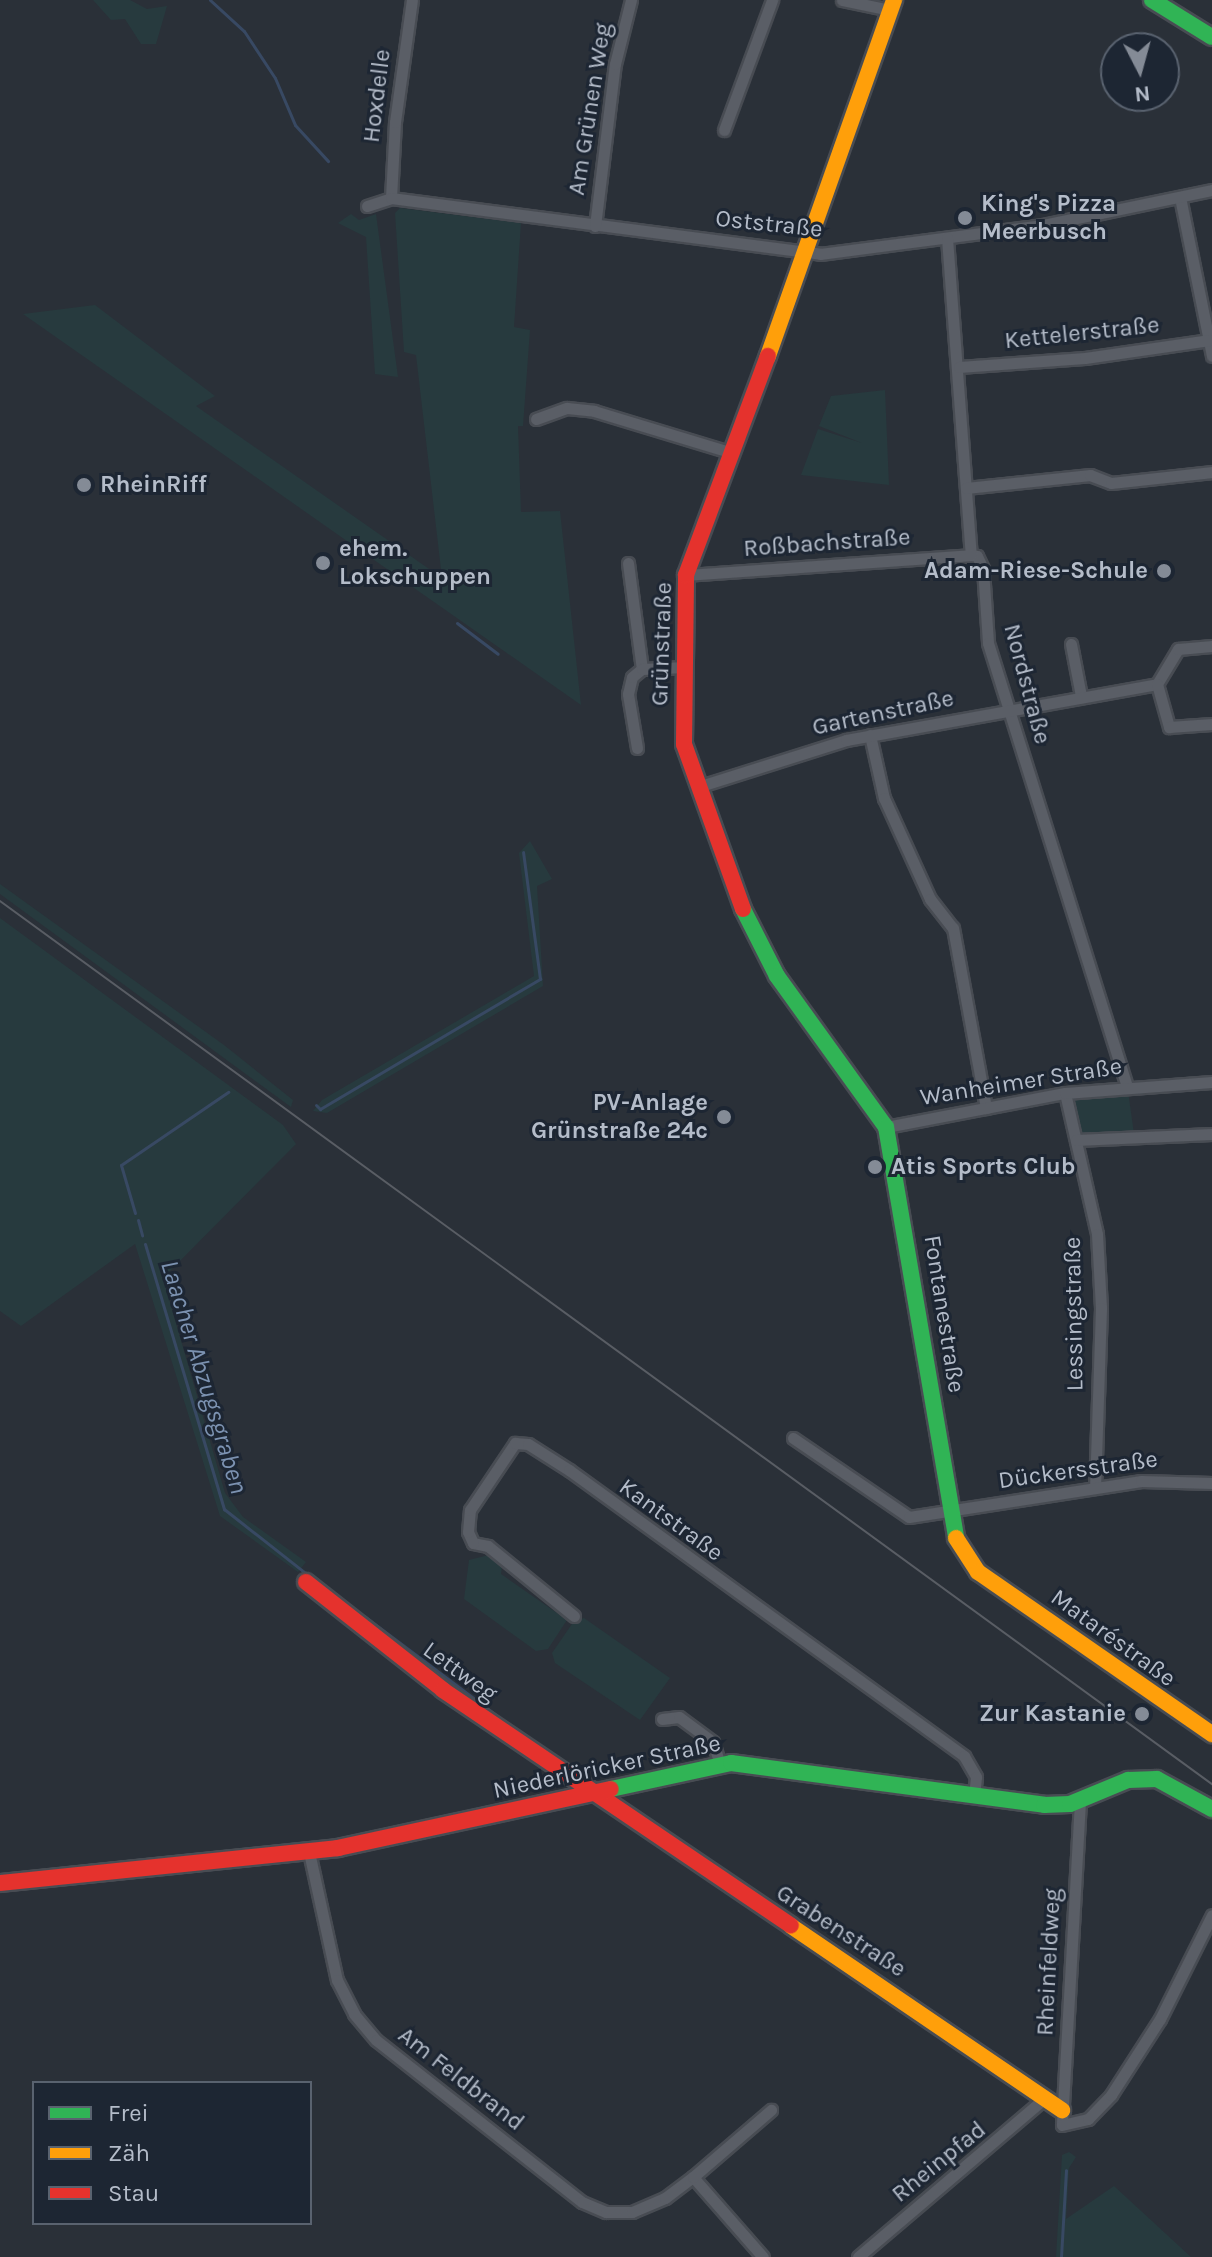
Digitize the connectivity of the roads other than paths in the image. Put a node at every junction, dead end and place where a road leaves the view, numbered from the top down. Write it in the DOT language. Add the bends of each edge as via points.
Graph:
graph roads {
  1 [pos="412,0"];
  2 [pos="631,0"];
  3 [pos="772,0"];
  4 [pos="842,0"];
  5 [pos="1152,0"];
  6 [pos="892,5"];
  7 [pos="1212,37"];
  8 [pos="724,130"];
  9 [pos="1212,190"];
  10 [pos="1180,197"];
  11 [pos="391,198"];
  12 [pos="367,206"];
  13 [pos="595,226"];
  14 [pos="947,238"];
  15 [pos="807,253"];
  16 [pos="1210,340"];
  17 [pos="1212,356"];
  18 [pos="959,367"];
  19 [pos="536,419"];
  20 [pos="732,453"];
  21 [pos="1212,472"];
  22 [pos="966,488"];
  23 [pos="971,555"];
  24 [pos="628,563"];
  25 [pos="686,575"];
  26 [pos="1071,644"];
  27 [pos="1212,646"];
  28 [pos="685,667"];
  29 [pos="642,669"];
  30 [pos="1157,684"];
  31 [pos="1081,696"];
  32 [pos="1009,709"];
  33 [pos="1212,724"];
  34 [pos="870,735"];
  35 [pos="637,748"];
  36 [pos="697,787"];
  37 [pos="1212,1082"];
  38 [pos="1127,1086"];
  39 [pos="1065,1093"];
  40 [pos="986,1108"];
  41 [pos="886,1127"];
  42 [pos="1212,1134"];
  43 [pos="1076,1140"];
  44 [pos="793,1438"];
  45 [pos="1212,1483"];
  46 [pos="1095,1488"];
  47 [pos="950,1510"];
  48 [pos="306,1582"];
  49 [pos="574,1616"];
  50 [pos="662,1719"];
  51 [pos="1212,1734"];
  52 [pos="720,1765"];
  53 [pos="592,1793"];
  54 [pos="974,1795"];
  55 [pos="1080,1801"];
  56 [pos="1212,1809"];
  57 [pos="309,1852"];
  58 [pos="0,1883"];
  59 [pos="1212,1915"];
  60 [pos="1045,2098"];
  61 [pos="771,2110"];
  62 [pos="1062,2118"];
  63 [pos="693,2177"];
  64 [pos="763,2257"];
  65 [pos="858,2257"];
  1 -- 11 [label="street, Hoxdelle" via="395,122"];
  2 -- 13 [label="street, Am Grünen Weg" via="615,64"];
  3 -- 8 [label="street"];
  4 -- 6 [label="street"];
  5 -- 7 [label="street"];
  6 -- 15 [label="street, Grünstraße"];
  9 -- 10 [label="street, Oststraße"];
  10 -- 14 [label="street, Oststraße" via="1102,216"];
  10 -- 16 [label="street"];
  11 -- 12 [label="street, Oststraße"];
  11 -- 13 [label="street, Oststraße"];
  13 -- 15 [label="street, Oststraße"];
  14 -- 15 [label="street, Oststraße"];
  14 -- 18 [label="street, Nordstraße"];
  15 -- 20 [label="street, Grünstraße"];
  16 -- 17 [label="street"];
  16 -- 18 [label="street, Kettelerstraße" via="1085,358"];
  18 -- 22 [label="street, Nordstraße"];
  19 -- 20 [label="street" via="567,408 594,411"];
  20 -- 25 [label="street, Grünstraße"];
  21 -- 22 [label="street" via="1111,483 1090,475"];
  22 -- 23 [label="street, Nordstraße"];
  23 -- 25 [label="street, Roßbachstraße"];
  23 -- 32 [label="street, Nordstraße" via="983,569 988,643"];
  24 -- 29 [label="street"];
  25 -- 28 [label="street, Grünstraße"];
  26 -- 31 [label="street"];
  27 -- 30 [label="street" via="1178,649"];
  28 -- 29 [label="street"];
  28 -- 36 [label="street, Grünstraße" via="684,744"];
  29 -- 35 [label="street" via="632,677 628,694"];
  30 -- 31 [label="street, Gartenstraße"];
  30 -- 33 [label="street" via="1169,727"];
  31 -- 32 [label="street, Gartenstraße"];
  32 -- 34 [label="street, Gartenstraße"];
  32 -- 38 [label="street, Nordstraße"];
  34 -- 36 [label="street, Gartenstraße"];
  34 -- 40 [label="street" via="884,798 930,899 953,928"];
  36 -- 41 [label="street, Grünstraße" via="730,883 777,976"];
  37 -- 38 [label="street, Wanheimer Straße"];
  38 -- 39 [label="street, Wanheimer Straße"];
  39 -- 40 [label="street, Wanheimer Straße"];
  39 -- 43 [label="street, Lessingstraße"];
  40 -- 41 [label="street, Wanheimer Straße"];
  41 -- 47 [label="street, Fontanestraße"];
  42 -- 43 [label="street"];
  43 -- 46 [label="street, Lessingstraße" via="1099,1264"];
  44 -- 47 [label="street" via="909,1517"];
  45 -- 46 [label="street, Dückersstraße" via="1162,1480"];
  46 -- 47 [label="street, Dückersstraße"];
  47 -- 51 [label="street, Mataréstraße" via="967,1562"];
  48 -- 53 [label="street, Lettweg" via="443,1690"];
  49 -- 54 [label="street, Kantstraße" via="488,1546 473,1543 468,1532 470,1510 515,1443 528,1444 569,1470 964,1756 976,1777"];
  50 -- 52 [label="street" via="679,1717 713,1742"];
  52 -- 53 [label="street, Niederlöricker Straße"];
  52 -- 54 [label="street, Niederlöricker Straße" via="761,1765"];
  53 -- 57 [label="street, Niederlöricker Straße"];
  53 -- 60 [label="street, Grabenstraße"];
  54 -- 55 [label="street, Niederlöricker Straße" via="1044,1805"];
  55 -- 56 [label="street, Niederlöricker Straße" via="1122,1781 1146,1778 1180,1787"];
  55 -- 62 [label="street, Rheinfeldweg"];
  57 -- 58 [label="street, Niederlöricker Straße"];
  57 -- 63 [label="street, Am Feldbrand" via="337,1980 354,2014 376,2040 582,2202 606,2212 632,2212 665,2198"];
  59 -- 62 [label="street" via="1166,2008 1111,2095 1088,2119"];
  60 -- 62 [label="street, Grabenstraße"];
  60 -- 65 [label="street, Rheinpfad"];
  61 -- 63 [label="street, Am Feldbrand"];
  63 -- 64 [label="street"];
}
